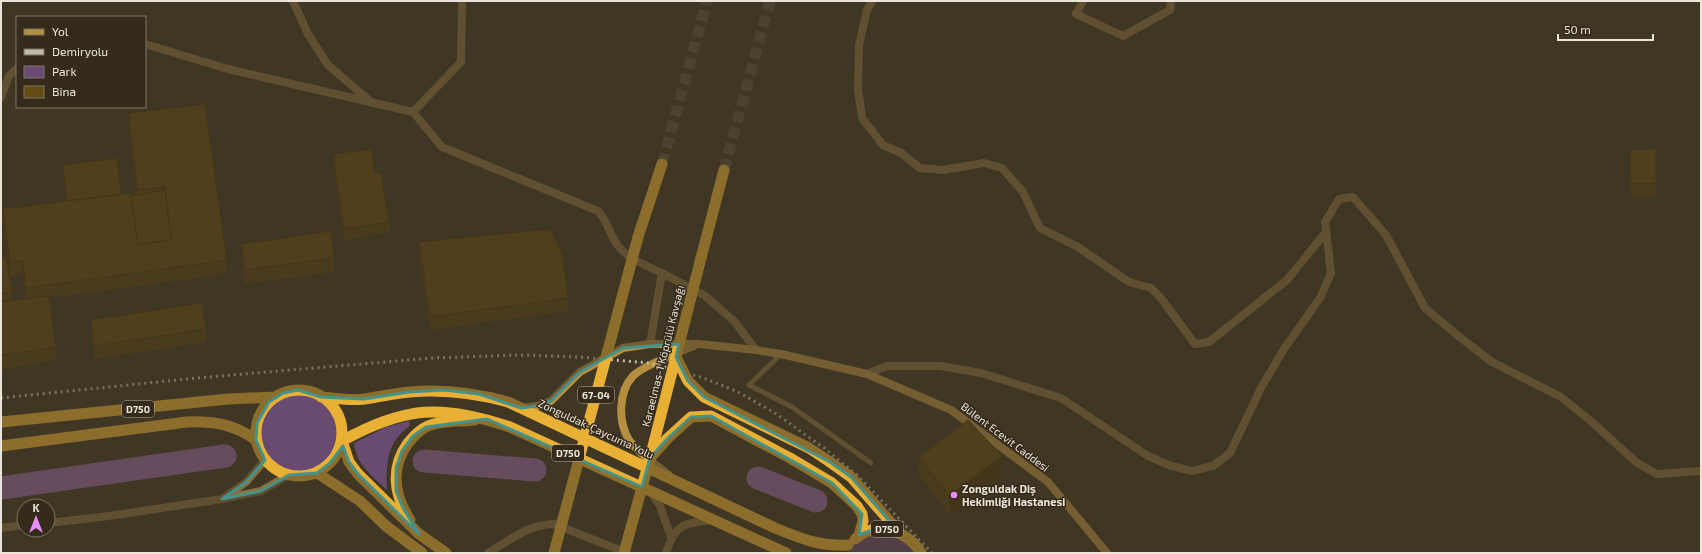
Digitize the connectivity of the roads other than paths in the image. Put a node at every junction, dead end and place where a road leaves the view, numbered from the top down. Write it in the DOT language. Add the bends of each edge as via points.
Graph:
graph roads {
  1 [pos="293,1"];
  2 [pos="462,1"];
  3 [pos="872,1"];
  4 [pos="1083,1"];
  5 [pos="1171,1"];
  6 [pos="146,44"];
  7 [pos="16,69"];
  8 [pos="1,97"];
  9 [pos="370,101"];
  10 [pos="413,112"];
  11 [pos="662,164"];
  12 [pos="724,170"];
  13 [pos="1326,232"];
  14 [pos="662,273"];
  15 [pos="650,344"];
  16 [pos="699,344"];
  17 [pos="756,350"];
  18 [pos="782,354"];
  19 [pos="676,357"];
  20 [pos="867,374"];
  21 [pos="321,396"];
  22 [pos="276,397"];
  23 [pos="521,408"];
  24 [pos="487,419"];
  25 [pos="1,422"];
  26 [pos="256,440"];
  27 [pos="342,440"];
  28 [pos="1,446"];
  29 [pos="650,458"];
  30 [pos="265,460"];
  31 [pos="871,463"];
  32 [pos="1701,471"];
  33 [pos="317,473"];
  34 [pos="289,475"];
  35 [pos="677,481"];
  36 [pos="650,491"];
  37 [pos="222,499"];
  38 [pos="714,520"];
  39 [pos="56,522"];
  40 [pos="16,526"];
  41 [pos="1,528"];
  42 [pos="900,533"];
  43 [pos="419,534"];
  44 [pos="859,535"];
  45 [pos="671,537"];
  46 [pos="846,549"];
  47 [pos="422,553"];
  48 [pos="446,553"];
  49 [pos="488,553"];
  50 [pos="554,553"];
  51 [pos="624,553"];
  52 [pos="627,553"];
  53 [pos="666,553"];
  54 [pos="786,553"];
  55 [pos="921,553"];
  56 [pos="1107,553"];
  1 -- 9 [label="street" via="308,34 328,65"];
  2 -- 10 [label="street" via="461,62"];
  3 -- 13 [label="street" via="867,10 859,45 858,89 862,118 883,146 901,153 920,168 943,170 984,163 1002,168 1023,192 1040,228 1078,247 1129,282 1151,288 1195,344 1209,342 1287,280"];
  4 -- 5 [label="street" via="1076,14 1123,36 1170,10"];
  6 -- 9 [label="street" via="228,69"];
  7 -- 8 [label="street" via="9,76"];
  9 -- 10 [label="street"];
  10 -- 14 [label="street" via="442,147 598,211 626,255"];
  11 -- 50 [label="highway, 67-04, bridge" via="638,237"];
  12 -- 19 [label="highway, Karaelmas-1 Köprülü Kavşağı, bridge"];
  13 -- 20 [label="street" via="1331,273 1320,298 1284,349 1261,388 1230,453 1213,466 1192,471 1171,466 1148,456 1061,398 981,373 940,366 887,366"];
  13 -- 32 [label="street" via="1325,222 1339,199 1353,197 1386,235 1425,308 1457,336 1492,362 1561,397 1637,463 1658,474"];
  14 -- 15 [label="street"];
  14 -- 17 [label="street" via="704,295 734,321"];
  15 -- 16 [label="main road, Bülent Ecevit Caddesi"];
  15 -- 23 [label="main road, Bülent Ecevit Caddesi" via="623,348 580,372 551,401"];
  16 -- 17 [label="main road, Bülent Ecevit Caddesi"];
  16 -- 35 [label="main road" via="670,355 634,376 624,390 621,405 622,421 628,438 637,449"];
  17 -- 18 [label="main road, Bülent Ecevit Caddesi"];
  18 -- 20 [label="main road, Bülent Ecevit Caddesi"];
  18 -- 31 [label="lane" via="749,385 792,407"];
  19 -- 29 [label="highway, Karaelmas-1 Köprülü Kavşağı, bridge"];
  19 -- 42 [label="highway, bridge" via="688,381 704,397 809,448 830,462 851,477"];
  20 -- 56 [label="main road, Bülent Ecevit Caddesi" via="951,410 1048,482"];
  21 -- 22 [label="highway, D750" via="298,390"];
  21 -- 23 [label="highway, Zonguldak-Çaycuma Yolu / D750" via="344,400 444,390 479,394"];
  21 -- 27 [label="highway" via="338,415"];
  22 -- 25 [label="highway, D750" via="228,399"];
  22 -- 26 [label="highway, D750" via="269,402 260,416"];
  23 -- 35 [label="highway, Zonguldak-Çaycuma Yolu / D750"];
  24 -- 27 [label="highway, D750" via="427,410 380,422"];
  24 -- 36 [label="highway, D750"];
  24 -- 43 [label="highway" via="426,427 413,436 402,451 396,468 396,491"];
  26 -- 28 [label="highway, D750" via="244,431 229,425 187,422"];
  26 -- 30 [label="highway"];
  27 -- 33 [label="highway" via="330,463"];
  27 -- 43 [label="highway" via="349,462 358,474"];
  29 -- 44 [label="highway" via="691,417 711,416 832,483 862,514"];
  29 -- 51 [label="highway, Karaelmas-1 Köprülü Kavşağı, bridge"];
  30 -- 34 [label="highway" via="275,470"];
  30 -- 37 [label="street" via="246,482"];
  33 -- 34 [label="highway"];
  33 -- 47 [label="highway" via="360,501 386,526"];
  34 -- 37 [label="street" via="261,491"];
  35 -- 46 [label="highway, Zonguldak-Çaycuma Yolu / D750" via="775,528 809,541"];
  36 -- 38 [label="highway, D750"];
  36 -- 45 [label="street" via="660,506"];
  37 -- 39 [label="street"];
  38 -- 45 [label="street" via="682,526"];
  38 -- 54 [label="highway, D750"];
  40 -- 41 [label="street"];
  42 -- 44 [label="highway, D750" via="886,529 872,530"];
  42 -- 55 [label="highway, D750" via="912,540"];
  43 -- 48 [label="highway"];
  44 -- 46 [label="highway, D750"];
  45 -- 53 [label="street"];
  49 -- 52 [label="street" via="531,527 544,524 554,524"];
}
